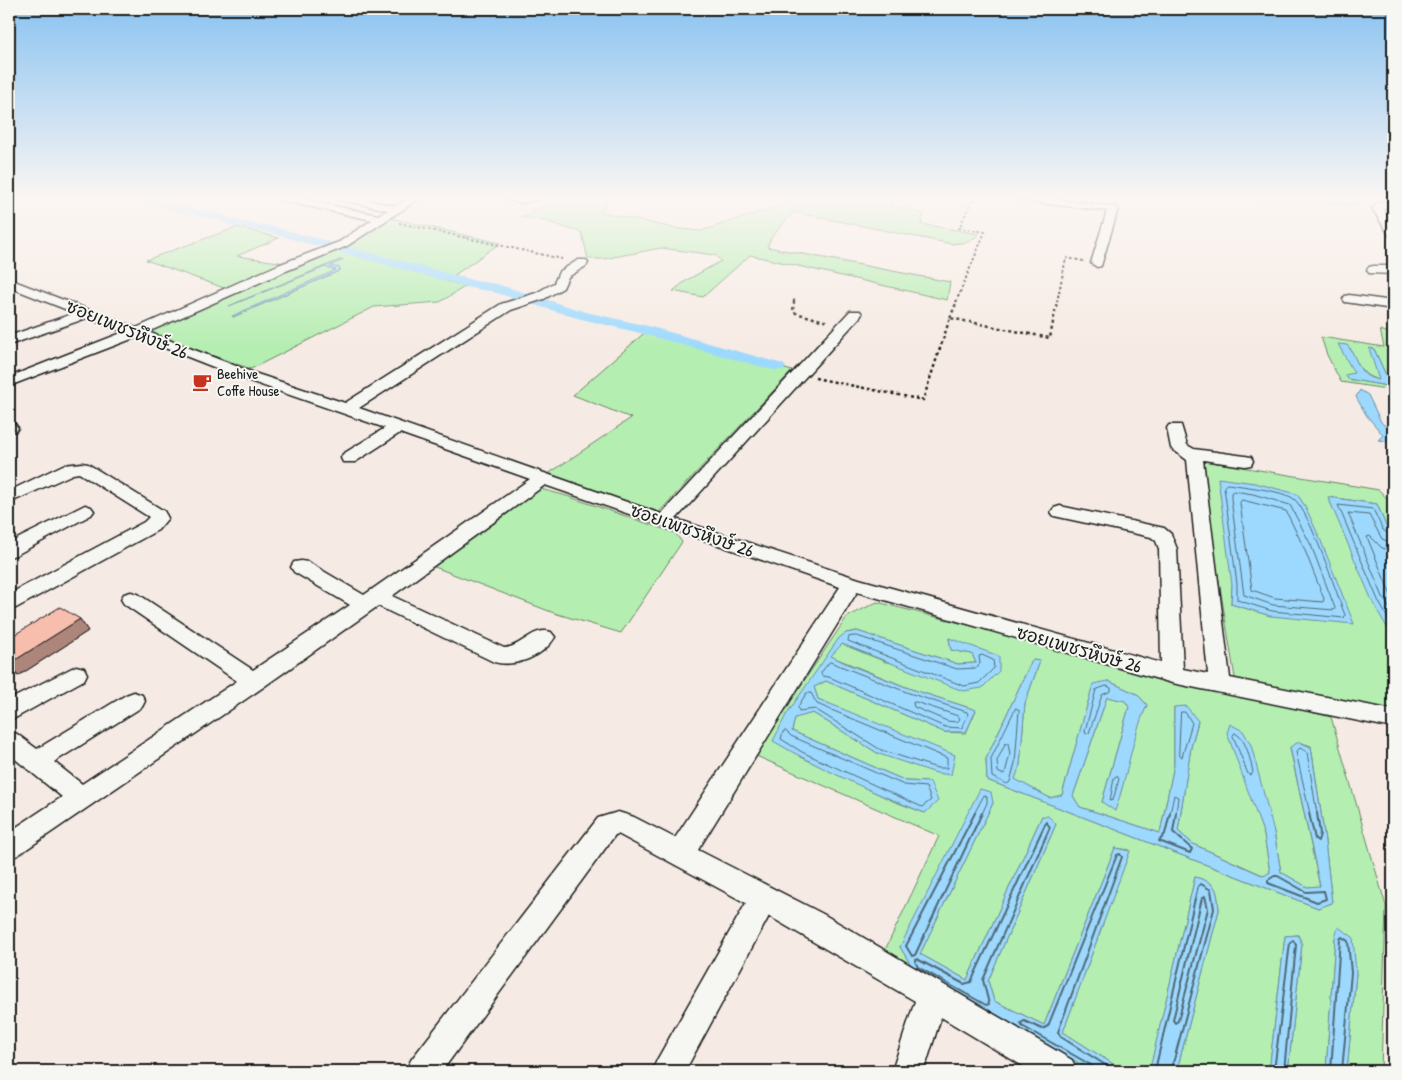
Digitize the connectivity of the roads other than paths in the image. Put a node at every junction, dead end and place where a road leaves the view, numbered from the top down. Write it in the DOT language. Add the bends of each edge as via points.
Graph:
graph roads {
  1 [pos="334,247"];
  2 [pos="1102,247"];
  3 [pos="327,250"];
  4 [pos="582,263"];
  5 [pos="1097,263"];
  6 [pos="1373,270"];
  7 [pos="1393,270"];
  8 [pos="9,283"];
  9 [pos="1349,299"];
  10 [pos="527,301"];
  11 [pos="1393,305"];
  12 [pos="87,313"];
  13 [pos="855,314"];
  14 [pos="135,333"];
  15 [pos="9,342"];
  16 [pos="9,382"];
  17 [pos="347,408"];
  18 [pos="398,427"];
  19 [pos="1175,428"];
  20 [pos="1190,454"];
  21 [pos="348,458"];
  22 [pos="1245,461"];
  23 [pos="543,478"];
  24 [pos="9,498"];
  25 [pos="85,511"];
  26 [pos="1060,512"];
  27 [pos="664,521"];
  28 [pos="9,551"];
  29 [pos="301,567"];
  30 [pos="852,584"];
  31 [pos="131,599"];
  32 [pos="371,601"];
  33 [pos="9,603"];
  34 [pos="544,637"];
  35 [pos="76,674"];
  36 [pos="1172,675"];
  37 [pos="254,682"];
  38 [pos="1220,686"];
  39 [pos="134,701"];
  40 [pos="9,711"];
  41 [pos="1393,719"];
  42 [pos="9,741"];
  43 [pos="35,762"];
  44 [pos="82,798"];
  45 [pos="9,847"];
  46 [pos="680,854"];
  47 [pos="764,898"];
  48 [pos="932,995"];
  49 [pos="422,1071"];
  50 [pos="668,1071"];
  51 [pos="908,1071"];
  52 [pos="1061,1071"];
  1 -- 3 [label="street"];
  2 -- 5 [label="street"];
  3 -- 14 [label="street"];
  4 -- 10 [label="street" via="564,275 559,285"];
  6 -- 7 [label="street"];
  8 -- 12 [label="street, ซอยเพชรหึงษ์ 26"];
  9 -- 11 [label="street"];
  10 -- 17 [label="street" via="506,307"];
  12 -- 14 [label="street, ซอยเพชรหึงษ์ 26"];
  12 -- 15 [label="street"];
  13 -- 27 [label="street"];
  14 -- 16 [label="street"];
  14 -- 17 [label="street, ซอยเพชรหึงษ์ 26" via="249,376"];
  17 -- 18 [label="street, ซอยเพชรหึงษ์ 26"];
  18 -- 21 [label="street"];
  18 -- 23 [label="street, ซอยเพชรหึงษ์ 26"];
  19 -- 20 [label="street" via="1179,448"];
  20 -- 22 [label="street"];
  20 -- 38 [label="street" via="1195,459"];
  23 -- 27 [label="street, ซอยเพชรหึงษ์ 26"];
  23 -- 32 [label="street"];
  24 -- 33 [label="street" via="69,469 82,468 159,518 151,526"];
  25 -- 28 [label="street"];
  26 -- 36 [label="street" via="1157,532 1164,538 1168,549"];
  27 -- 30 [label="street, ซอยเพชรหึงษ์ 26"];
  29 -- 32 [label="street"];
  30 -- 36 [label="street, ซอยเพชรหึงษ์ 26"];
  30 -- 46 [label="street"];
  31 -- 37 [label="street"];
  32 -- 34 [label="street" via="502,656 520,656"];
  32 -- 37 [label="street"];
  35 -- 40 [label="street"];
  36 -- 38 [label="street, ซอยเพชรหึงษ์ 26"];
  37 -- 44 [label="street"];
  38 -- 41 [label="street, ซอยเพชรหึงษ์ 26"];
  39 -- 43 [label="street"];
  42 -- 43 [label="street"];
  43 -- 44 [label="street"];
  44 -- 45 [label="street"];
  46 -- 47 [label="street"];
  46 -- 49 [label="street" via="625,825 608,826"];
  47 -- 48 [label="street"];
  47 -- 50 [label="street"];
  48 -- 51 [label="street"];
  48 -- 52 [label="street"];
}
